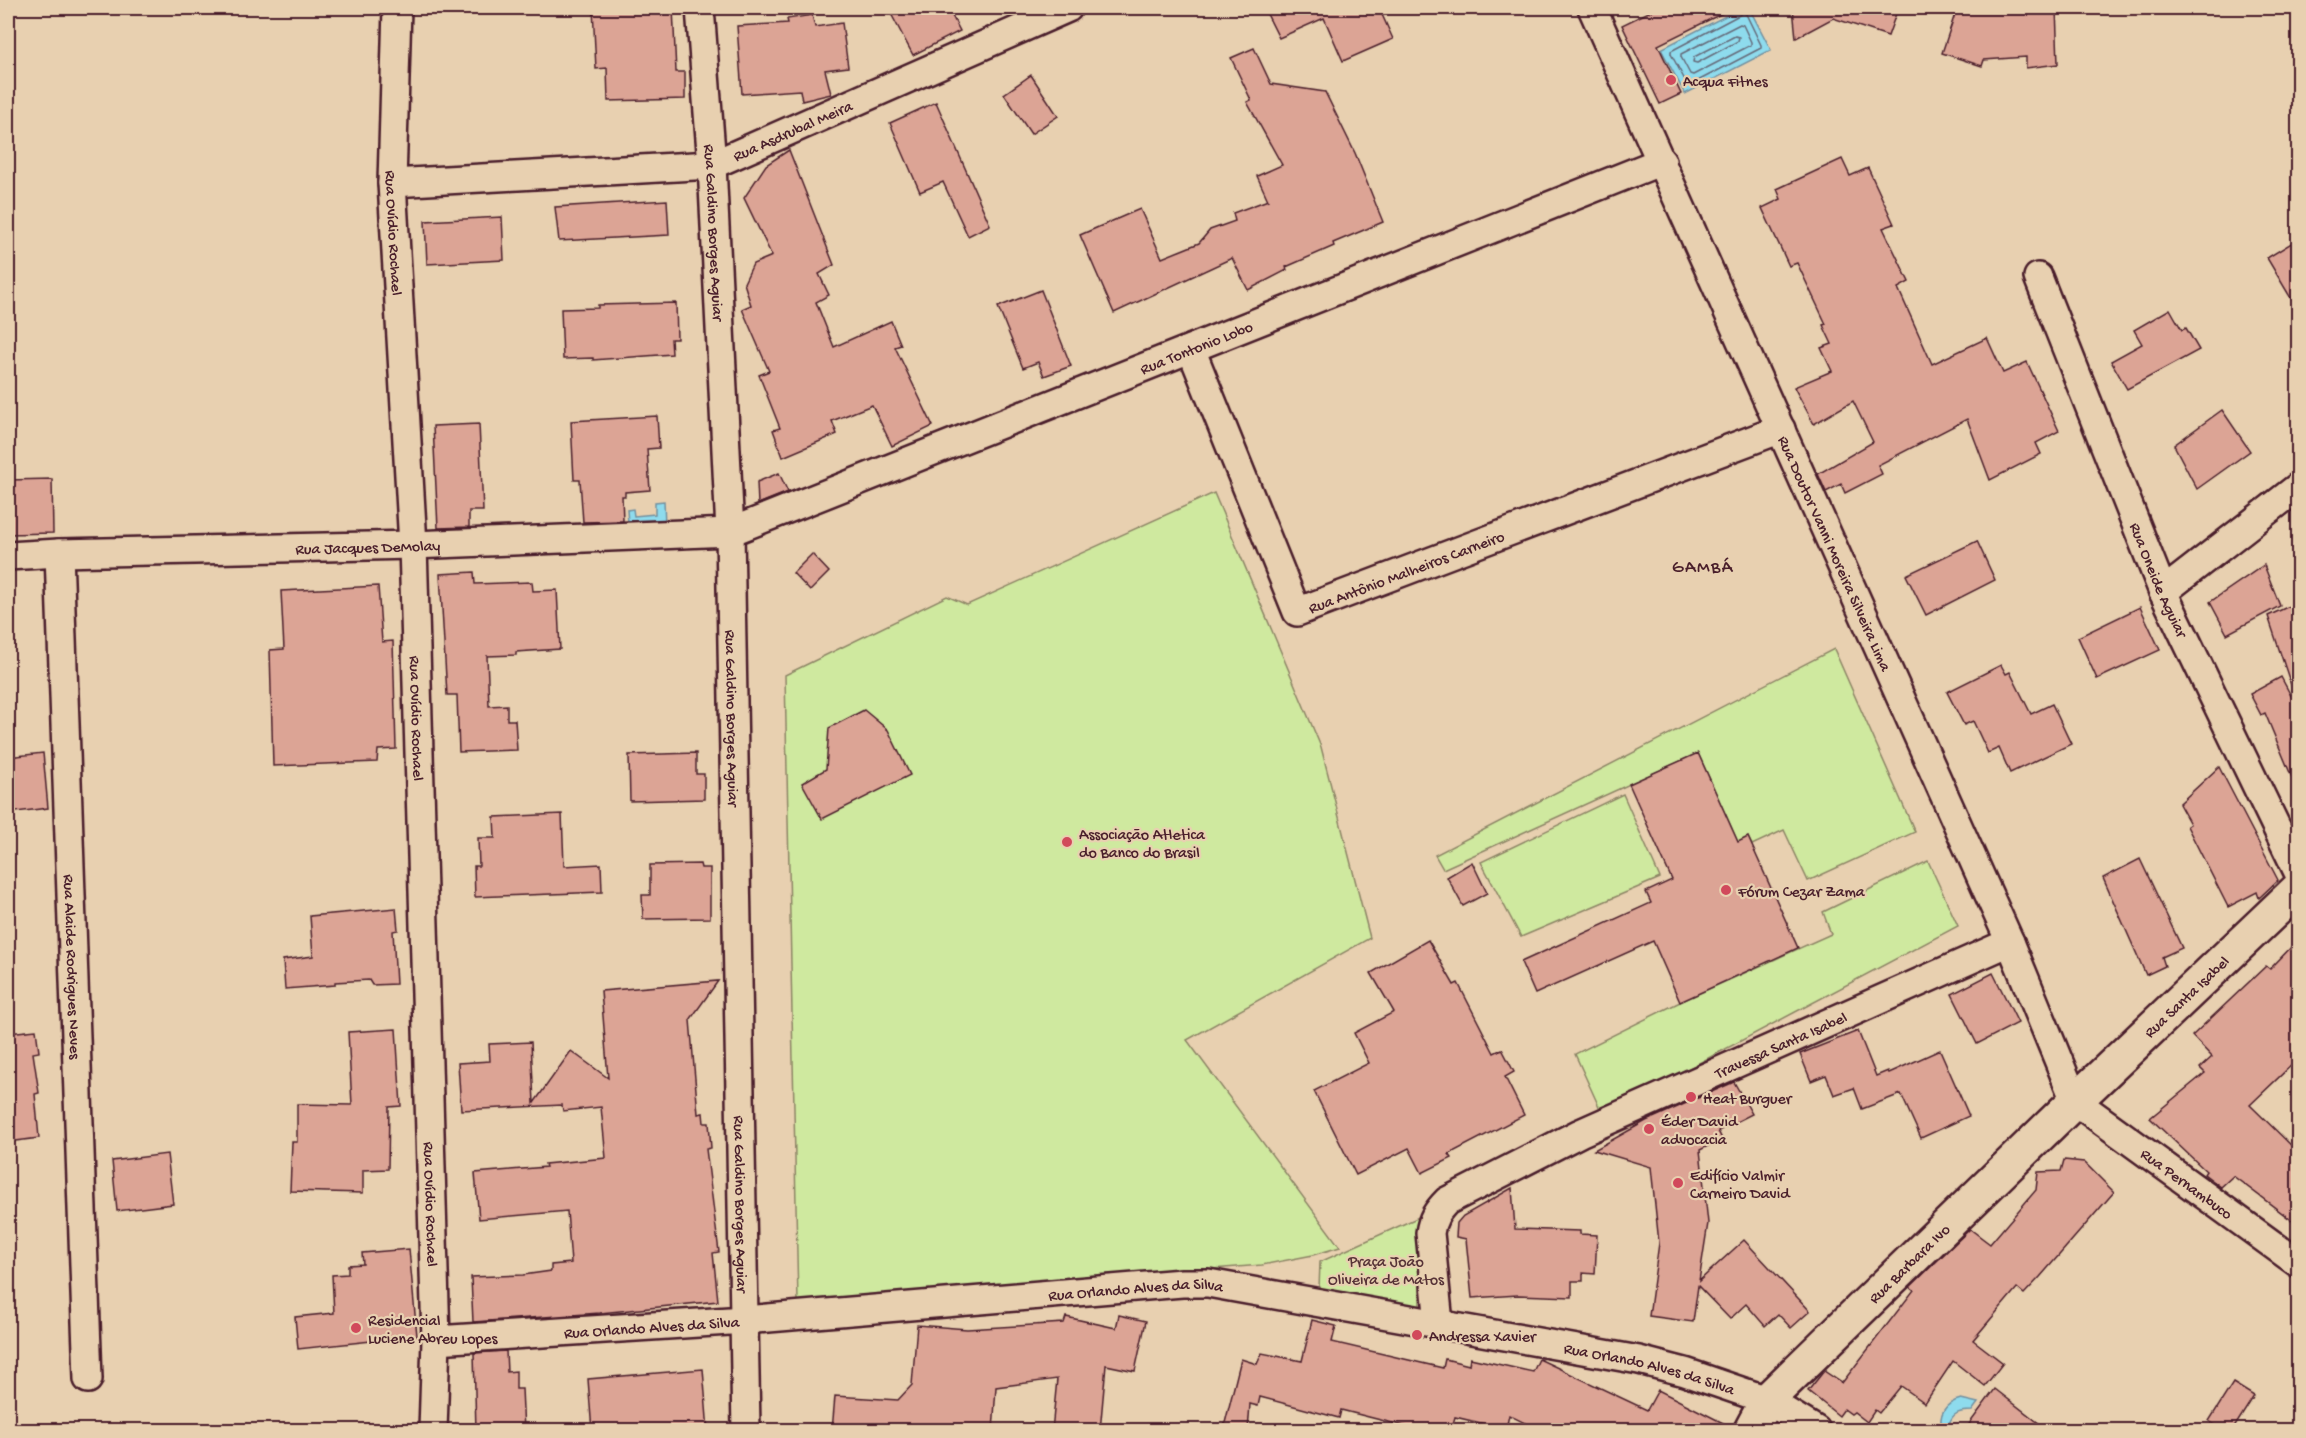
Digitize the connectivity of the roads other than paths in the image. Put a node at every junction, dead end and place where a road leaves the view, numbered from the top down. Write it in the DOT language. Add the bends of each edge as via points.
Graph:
graph roads {
  1 [pos="397,8"];
  2 [pos="700,8"];
  3 [pos="1068,8"];
  4 [pos="1592,8"];
  5 [pos="1662,161"];
  6 [pos="712,165"];
  7 [pos="392,183"];
  8 [pos="2038,277"];
  9 [pos="1191,349"];
  10 [pos="1781,429"];
  11 [pos="2298,487"];
  12 [pos="730,532"];
  13 [pos="413,545"];
  14 [pos="59,553"];
  15 [pos="8,556"];
  16 [pos="2163,592"];
  17 [pos="2298,872"];
  18 [pos="2298,889"];
  19 [pos="2010,942"];
  20 [pos="2075,1101"];
  21 [pos="2298,1263"];
  22 [pos="745,1320"];
  23 [pos="1439,1323"];
  24 [pos="436,1340"];
  25 [pos="88,1379"];
  26 [pos="1767,1400"];
  27 [pos="433,1431"];
  28 [pos="746,1431"];
  29 [pos="1751,1431"];
  30 [pos="1816,1431"];
  1 -- 7 [label="street, Rua Ovídio Rochael"];
  2 -- 6 [label="street, Rua Galdino Borges Aguiar"];
  3 -- 6 [label="street, Rua Asdrubal Meira"];
  4 -- 5 [label="street, Rua Doutor Vanni Moreira Silveira Lima"];
  5 -- 9 [label="street, Rua Tontonio Lobo"];
  5 -- 10 [label="street, Rua Doutor Vanni Moreira Silveira Lima"];
  6 -- 7 [label="street, Rua Asdrubal Meira"];
  6 -- 12 [label="street, Rua Galdino Borges Aguiar"];
  7 -- 13 [label="street, Rua Ovídio Rochael"];
  8 -- 16 [label="street, Rua Oneide Aguiar"];
  9 -- 10 [label="street, Rua Antônio Malheiros Carneiro" via="1297,612"];
  9 -- 12 [label="street, Rua Tontonio Lobo"];
  10 -- 19 [label="street, Rua Doutor Vanni Moreira Silveira Lima"];
  11 -- 16 [label="street"];
  12 -- 13 [label="street, Rua Jacques DeMolay"];
  12 -- 22 [label="street, Rua Galdino Borges Aguiar"];
  13 -- 14 [label="street, Rua Jacques DeMolay"];
  13 -- 24 [label="street, Rua Ovídio Rochael"];
  14 -- 15 [label="street, Rua Jacques DeMolay"];
  14 -- 25 [label="street, Rua Alaide Rodrigues Neves"];
  16 -- 17 [label="street, Rua Oneide Aguiar"];
  18 -- 20 [label="street, Rua Santa Isabel"];
  19 -- 20 [label="street, Rua Doutor Vanni Moreira Silveira Lima"];
  19 -- 23 [label="street, Travessa Santa Isabel" via="1580,1133 1447,1201 1436,1212 1430,1233"];
  20 -- 21 [label="street, Rua Pernambuco"];
  20 -- 26 [label="street, Rua Barbara Ivo"];
  22 -- 23 [label="street, Rua Orlando Alves da Silva" via="1208,1283"];
  22 -- 24 [label="street, Rua Orlando Alves da Silva"];
  22 -- 28 [label="street, Rua Galdino Borges Aguiar"];
  23 -- 26 [label="street, Rua Orlando Alves da Silva" via="1639,1360"];
  24 -- 27 [label="street, Rua Ovídio Rochael"];
  26 -- 29 [label="street, Rua Barbara Ivo"];
  26 -- 30 [label="street, Rua Orlando Alves da Silva"];
}
